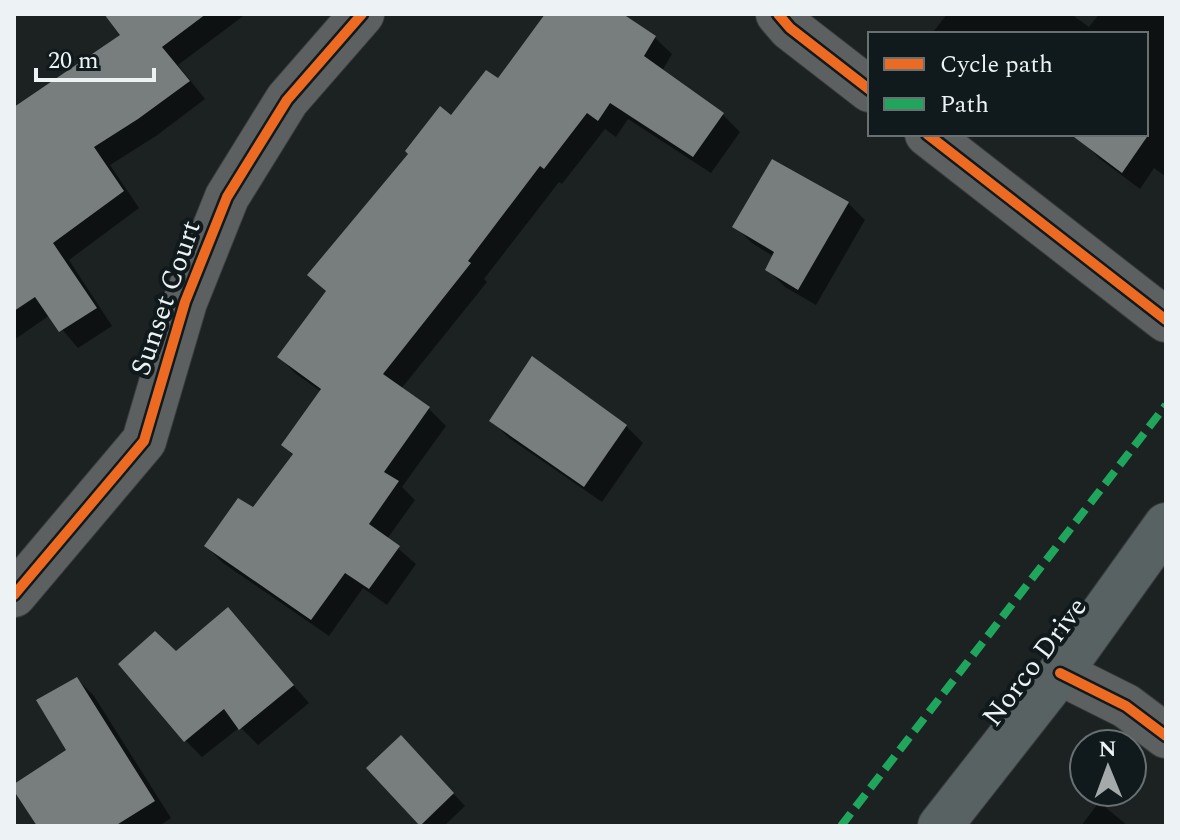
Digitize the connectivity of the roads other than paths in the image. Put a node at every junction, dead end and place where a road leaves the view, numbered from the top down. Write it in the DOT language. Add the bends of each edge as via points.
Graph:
graph roads {
  1 [pos="362,14"];
  2 [pos="778,14"];
  3 [pos="868,88"];
  4 [pos="930,136"];
  5 [pos="1166,320"];
  6 [pos="1166,525"];
  7 [pos="14,595"];
  8 [pos="1060,673"];
  9 [pos="1166,736"];
  10 [pos="940,826"];
  1 -- 7 [label="street, Sunset Court" via="287,100 227,197 185,302 144,441"];
  2 -- 3 [label="street"];
  4 -- 5 [label="street"];
  6 -- 8 [label="main road, Norco Drive"];
  8 -- 9 [label="street" via="1126,706"];
  8 -- 10 [label="main road, Norco Drive"];
}
